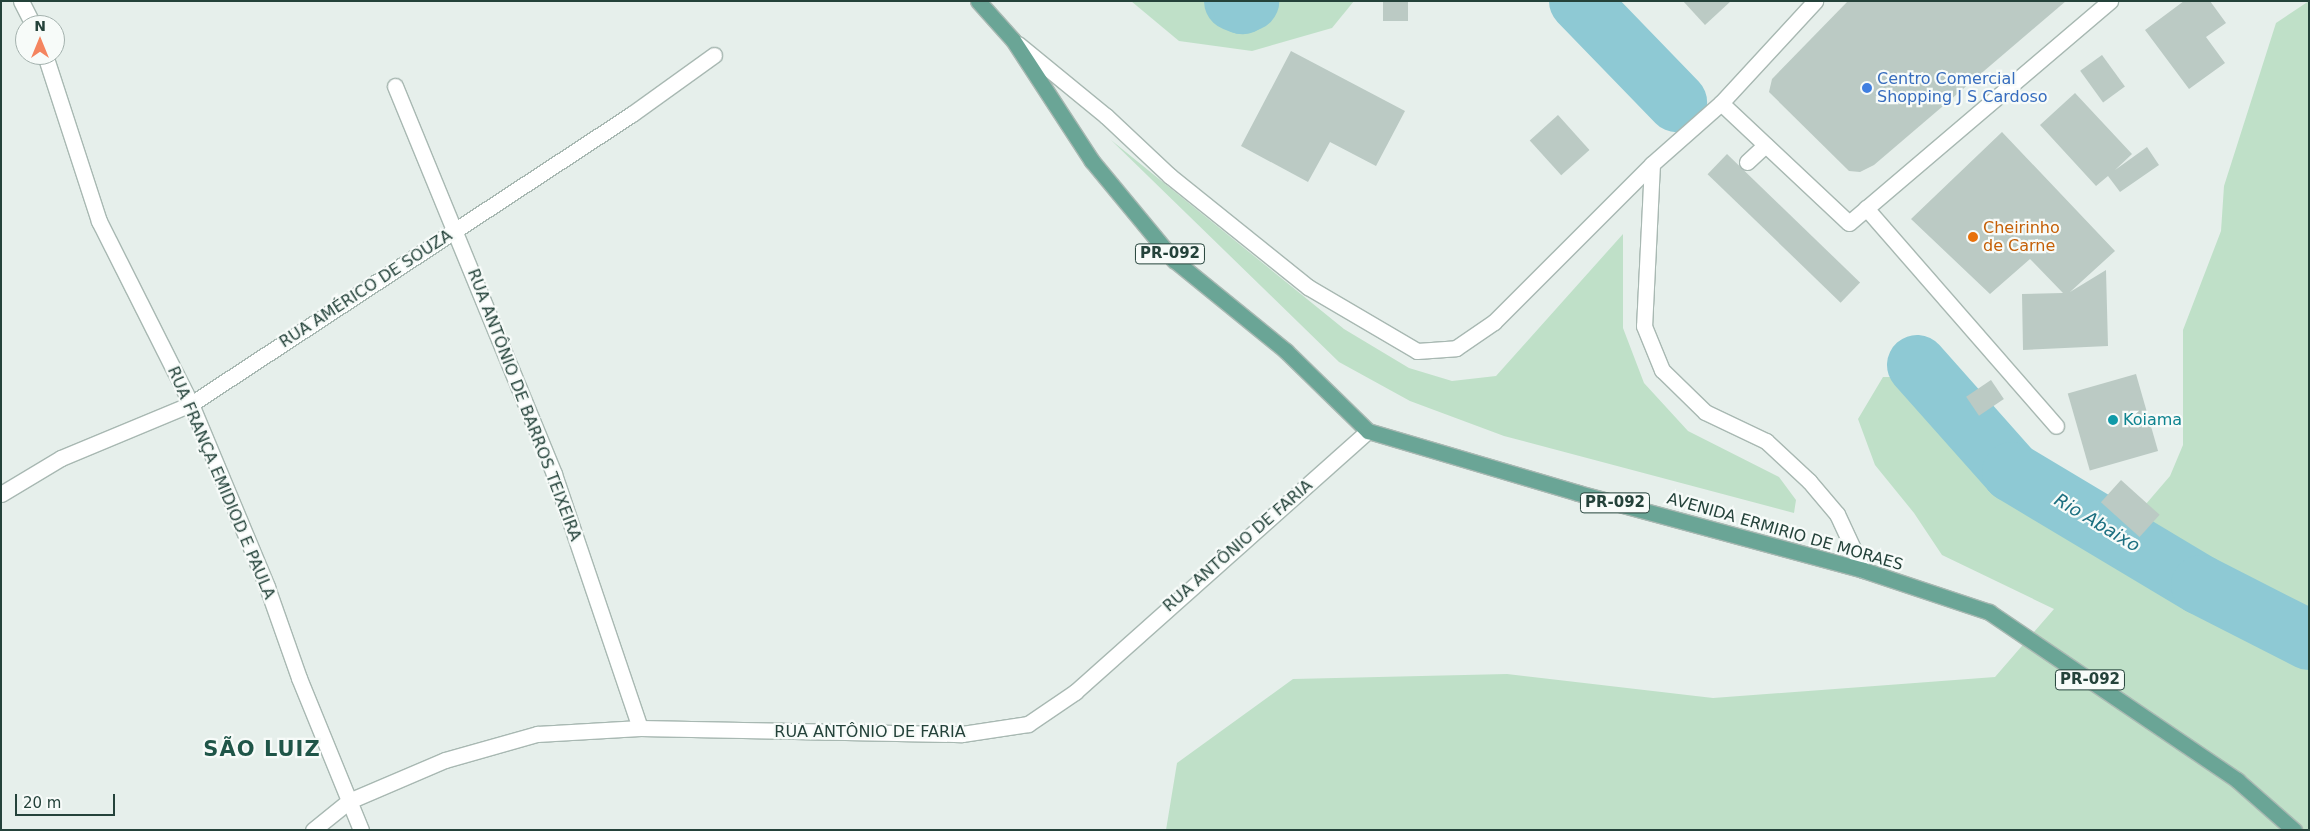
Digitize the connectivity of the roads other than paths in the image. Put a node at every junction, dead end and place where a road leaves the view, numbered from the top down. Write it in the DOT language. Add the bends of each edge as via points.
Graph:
graph roads {
  1 [pos="21,1"];
  2 [pos="978,1"];
  3 [pos="1816,1"];
  4 [pos="2110,1"];
  5 [pos="28,15"];
  6 [pos="1013,40"];
  7 [pos="714,55"];
  8 [pos="48,65"];
  9 [pos="395,86"];
  10 [pos="1720,103"];
  11 [pos="1765,145"];
  12 [pos="1747,162"];
  13 [pos="1652,164"];
  14 [pos="1866,208"];
  15 [pos="456,230"];
  16 [pos="191,404"];
  17 [pos="2056,426"];
  18 [pos="1368,431"];
  19 [pos="1,494"];
  20 [pos="1864,570"];
  21 [pos="640,728"];
  22 [pos="349,801"];
  23 [pos="313,830"];
  24 [pos="361,830"];
  25 [pos="2294,830"];
  1 -- 5 [label="street"];
  2 -- 6 [label="main road, AVENIDA ERMIRIO DE MORAES / PR-092"];
  3 -- 10 [label="street"];
  4 -- 14 [label="street"];
  6 -- 13 [label="street" via="1106,116 1170,176 1308,287 1418,351 1456,348 1494,322"];
  6 -- 18 [label="main road, AVENIDA ERMIRIO DE MORAES / PR-092" via="1092,161 1174,260 1286,351"];
  7 -- 15 [label="street, RUA AMÉRICO DE SOUZA" via="632,114"];
  8 -- 16 [label="street, RUA FRANÇA EMIDIOD E PAULA" via="99,221"];
  9 -- 15 [label="street, RUA ANTÔNIO DE BARROS TEIXEIRA"];
  10 -- 11 [label="street"];
  10 -- 13 [label="street"];
  11 -- 12 [label="street"];
  11 -- 14 [label="street" via="1849,223"];
  13 -- 20 [label="street" via="1644,326 1662,370 1705,412 1766,441 1809,480 1837,514"];
  14 -- 17 [label="street"];
  15 -- 16 [label="street, RUA AMÉRICO DE SOUZA"];
  15 -- 21 [label="street, RUA ANTÔNIO DE BARROS TEIXEIRA" via="554,474"];
  16 -- 19 [label="street, RUA AMÉRICO DE SOUZA" via="61,458"];
  16 -- 22 [label="street, RUA FRANÇA EMIDIOD E PAULA" via="267,587 299,678"];
  18 -- 20 [label="main road, AVENIDA ERMIRIO DE MORAES / PR-092" via="1578,493"];
  18 -- 21 [label="street, RUA ANTÔNIO DE FARIA" via="1076,692 1028,724 962,734"];
  20 -- 25 [label="main road, AVENIDA ERMIRIO DE MORAES / PR-092" via="1989,612 2237,780"];
  21 -- 22 [label="street, RUA ANTÔNIO DE FARIA" via="536,734 445,760"];
  22 -- 23 [label="street, RUA ANTÔNIO DE FARIA"];
  22 -- 24 [label="street, RUA FRANÇA EMIDIOD E PAULA"];
}
